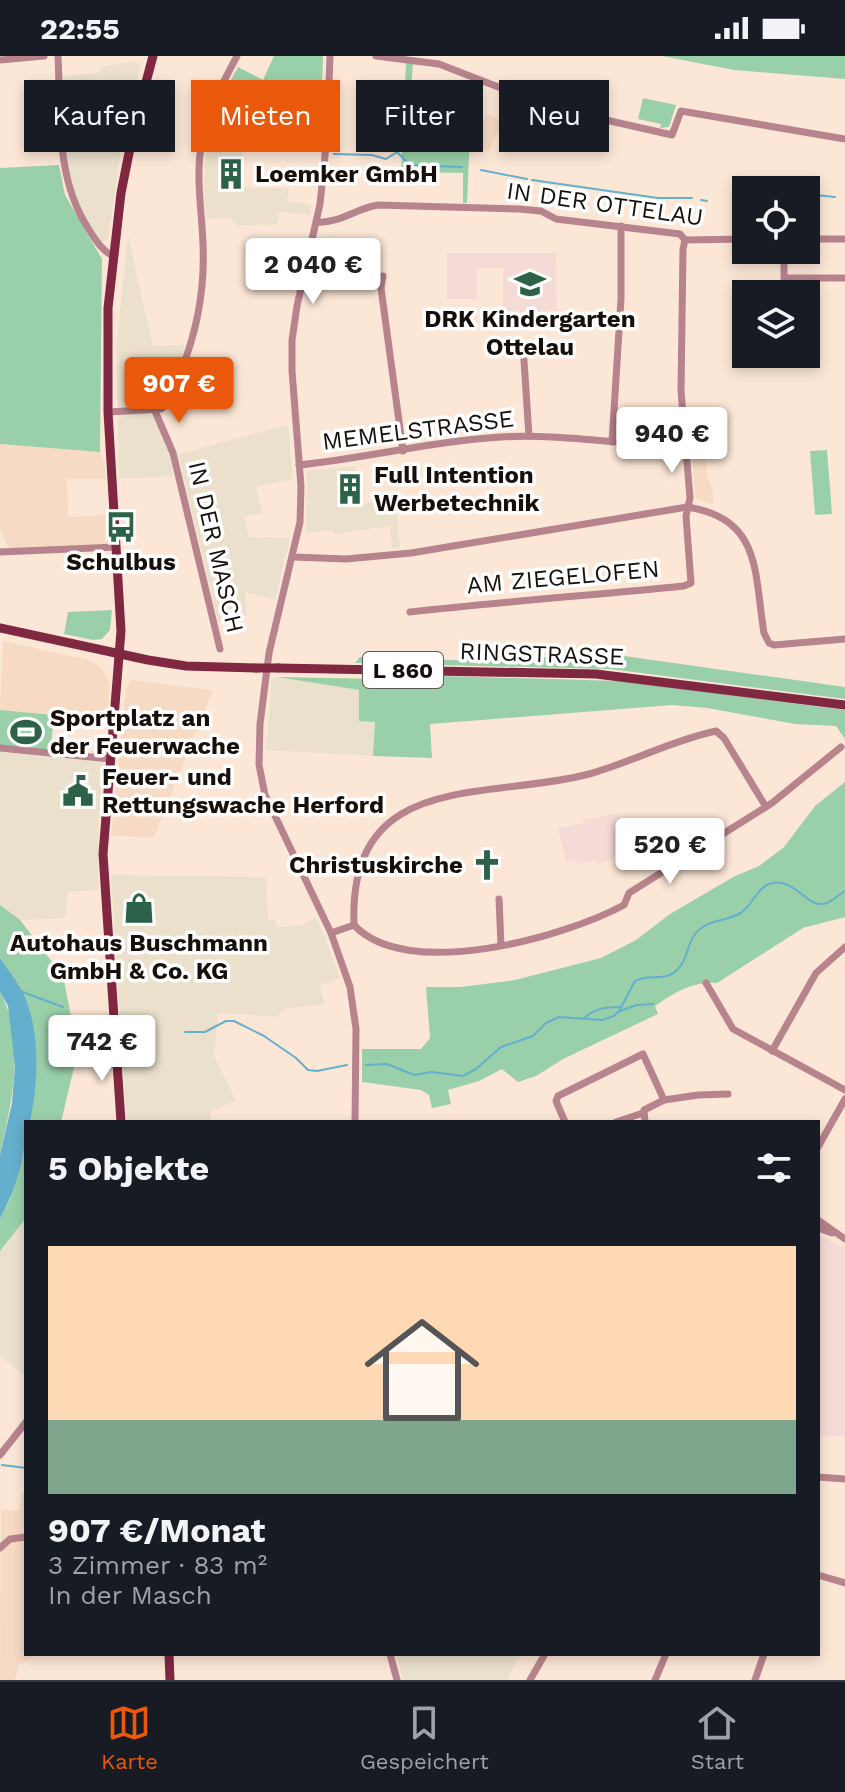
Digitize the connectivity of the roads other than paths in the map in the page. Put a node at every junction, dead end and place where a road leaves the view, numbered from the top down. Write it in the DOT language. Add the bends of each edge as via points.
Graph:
graph roads {
  1 [pos="44,56"];
  2 [pos="58,56"];
  3 [pos="153,56"];
  4 [pos="237,56"];
  5 [pos="330,56"];
  6 [pos="376,56"];
  7 [pos="0,60"];
  8 [pos="845,139"];
  9 [pos="317,222"];
  10 [pos="621,226"];
  11 [pos="732,239"];
  12 [pos="820,239"];
  13 [pos="845,239"];
  14 [pos="685,240"];
  15 [pos="113,256"];
  16 [pos="784,264"];
  17 [pos="383,276"];
  18 [pos="845,278"];
  19 [pos="523,346"];
  20 [pos="155,411"];
  21 [pos="108,412"];
  22 [pos="529,436"];
  23 [pos="612,442"];
  24 [pos="686,445"];
  25 [pos="403,451"];
  26 [pos="299,465"];
  27 [pos="687,507"];
  28 [pos="116,547"];
  29 [pos="0,552"];
  30 [pos="294,557"];
  31 [pos="410,612"];
  32 [pos="0,628"];
  33 [pos="845,639"];
  34 [pos="220,649"];
  35 [pos="121,655"];
  36 [pos="845,705"];
  37 [pos="841,747"];
  38 [pos="0,748"];
  39 [pos="111,759"];
  40 [pos="766,807"];
  41 [pos="499,899"];
  42 [pos="354,925"];
  43 [pos="331,933"];
  44 [pos="501,945"];
  45 [pos="845,947"];
  46 [pos="706,983"];
  47 [pos="772,1051"];
  48 [pos="845,1090"];
  49 [pos="728,1094"];
  50 [pos="845,1099"];
  51 [pos="664,1100"];
  52 [pos="644,1118"];
  53 [pos="121,1120"];
  54 [pos="355,1120"];
  55 [pos="564,1120"];
  56 [pos="820,1144"];
  57 [pos="820,1221"];
  58 [pos="820,1229"];
  59 [pos="841,1237"];
  60 [pos="24,1425"];
  61 [pos="0,1455"];
  62 [pos="820,1477"];
  63 [pos="845,1479"];
  64 [pos="24,1537"];
  65 [pos="0,1548"];
  66 [pos="820,1576"];
  67 [pos="845,1583"];
  68 [pos="169,1656"];
  69 [pos="391,1656"];
  70 [pos="544,1656"];
  71 [pos="665,1656"];
  72 [pos="763,1656"];
  73 [pos="170,1680"];
  74 [pos="397,1680"];
  75 [pos="530,1680"];
  76 [pos="655,1680"];
  77 [pos="755,1680"];
  1 -- 7 [label="street"];
  2 -- 15 [label="street" via="68,189 98,244"];
  3 -- 15 [label="main road" via="128,154"];
  4 -- 20 [label="street" via="212,104 202,140 203,272 196,326 166,405"];
  5 -- 9 [label="street"];
  6 -- 8 [label="street" via="439,64 553,108 672,135 681,111"];
  9 -- 10 [label="street, IN DER OTTELAU" via="378,205 541,211 556,219"];
  9 -- 26 [label="street" via="292,340"];
  10 -- 14 [label="street, IN DER OTTELAU" via="680,234"];
  10 -- 23 [label="street"];
  11 -- 14 [label="street, IN DER OTTELAU"];
  12 -- 13 [label="street"];
  14 -- 24 [label="street" via="680,367"];
  15 -- 21 [label="main road"];
  16 -- 18 [label="street" via="784,278"];
  17 -- 25 [label="street"];
  19 -- 22 [label="street"];
  20 -- 21 [label="street"];
  20 -- 34 [label="street, IN DER MASCH" via="173,453"];
  21 -- 28 [label="main road"];
  22 -- 23 [label="street, MEMELSTRASSE"];
  22 -- 25 [label="street, MEMELSTRASSE"];
  23 -- 24 [label="street, MEMELSTRASSE"];
  24 -- 27 [label="street"];
  25 -- 26 [label="street, MEMELSTRASSE"];
  26 -- 30 [label="street" via="301,510"];
  27 -- 30 [label="street" via="411,553"];
  27 -- 31 [label="street, AM ZIEGELOFEN" via="689,585"];
  27 -- 33 [label="street" via="717,514 743,534 769,643"];
  28 -- 29 [label="street"];
  28 -- 35 [label="main road"];
  30 -- 43 [label="street" via="265,680 260,774"];
  32 -- 35 [label="main road, RINGSTRASSE / L 860"];
  35 -- 36 [label="main road, RINGSTRASSE / L 860, bridge" via="186,666 596,674"];
  35 -- 39 [label="main road"];
  37 -- 40 [label="street"];
  38 -- 39 [label="street"];
  39 -- 53 [label="main road" via="103,854"];
  40 -- 42 [label="street" via="716,731 589,774 437,797 400,815 376,839 359,871"];
  40 -- 44 [label="street" via="629,893 624,905 568,928"];
  41 -- 44 [label="street"];
  42 -- 43 [label="street"];
  42 -- 44 [label="street" via="373,939 424,953"];
  43 -- 54 [label="street" via="355,1011"];
  45 -- 47 [label="street" via="816,973"];
  46 -- 47 [label="street" via="733,1029"];
  47 -- 48 [label="street"];
  49 -- 51 [label="street"];
  50 -- 56 [label="street"];
  51 -- 52 [label="street"];
  51 -- 55 [label="street" via="643,1054 558,1096"];
  57 -- 59 [label="street"];
  58 -- 59 [label="street"];
  60 -- 61 [label="street"];
  62 -- 63 [label="street"];
  64 -- 65 [label="street" via="10,1539"];
  66 -- 67 [label="street"];
  68 -- 73 [label="main road"];
  69 -- 74 [label="street"];
  70 -- 75 [label="street"];
  71 -- 76 [label="street"];
  72 -- 77 [label="street"];
}
